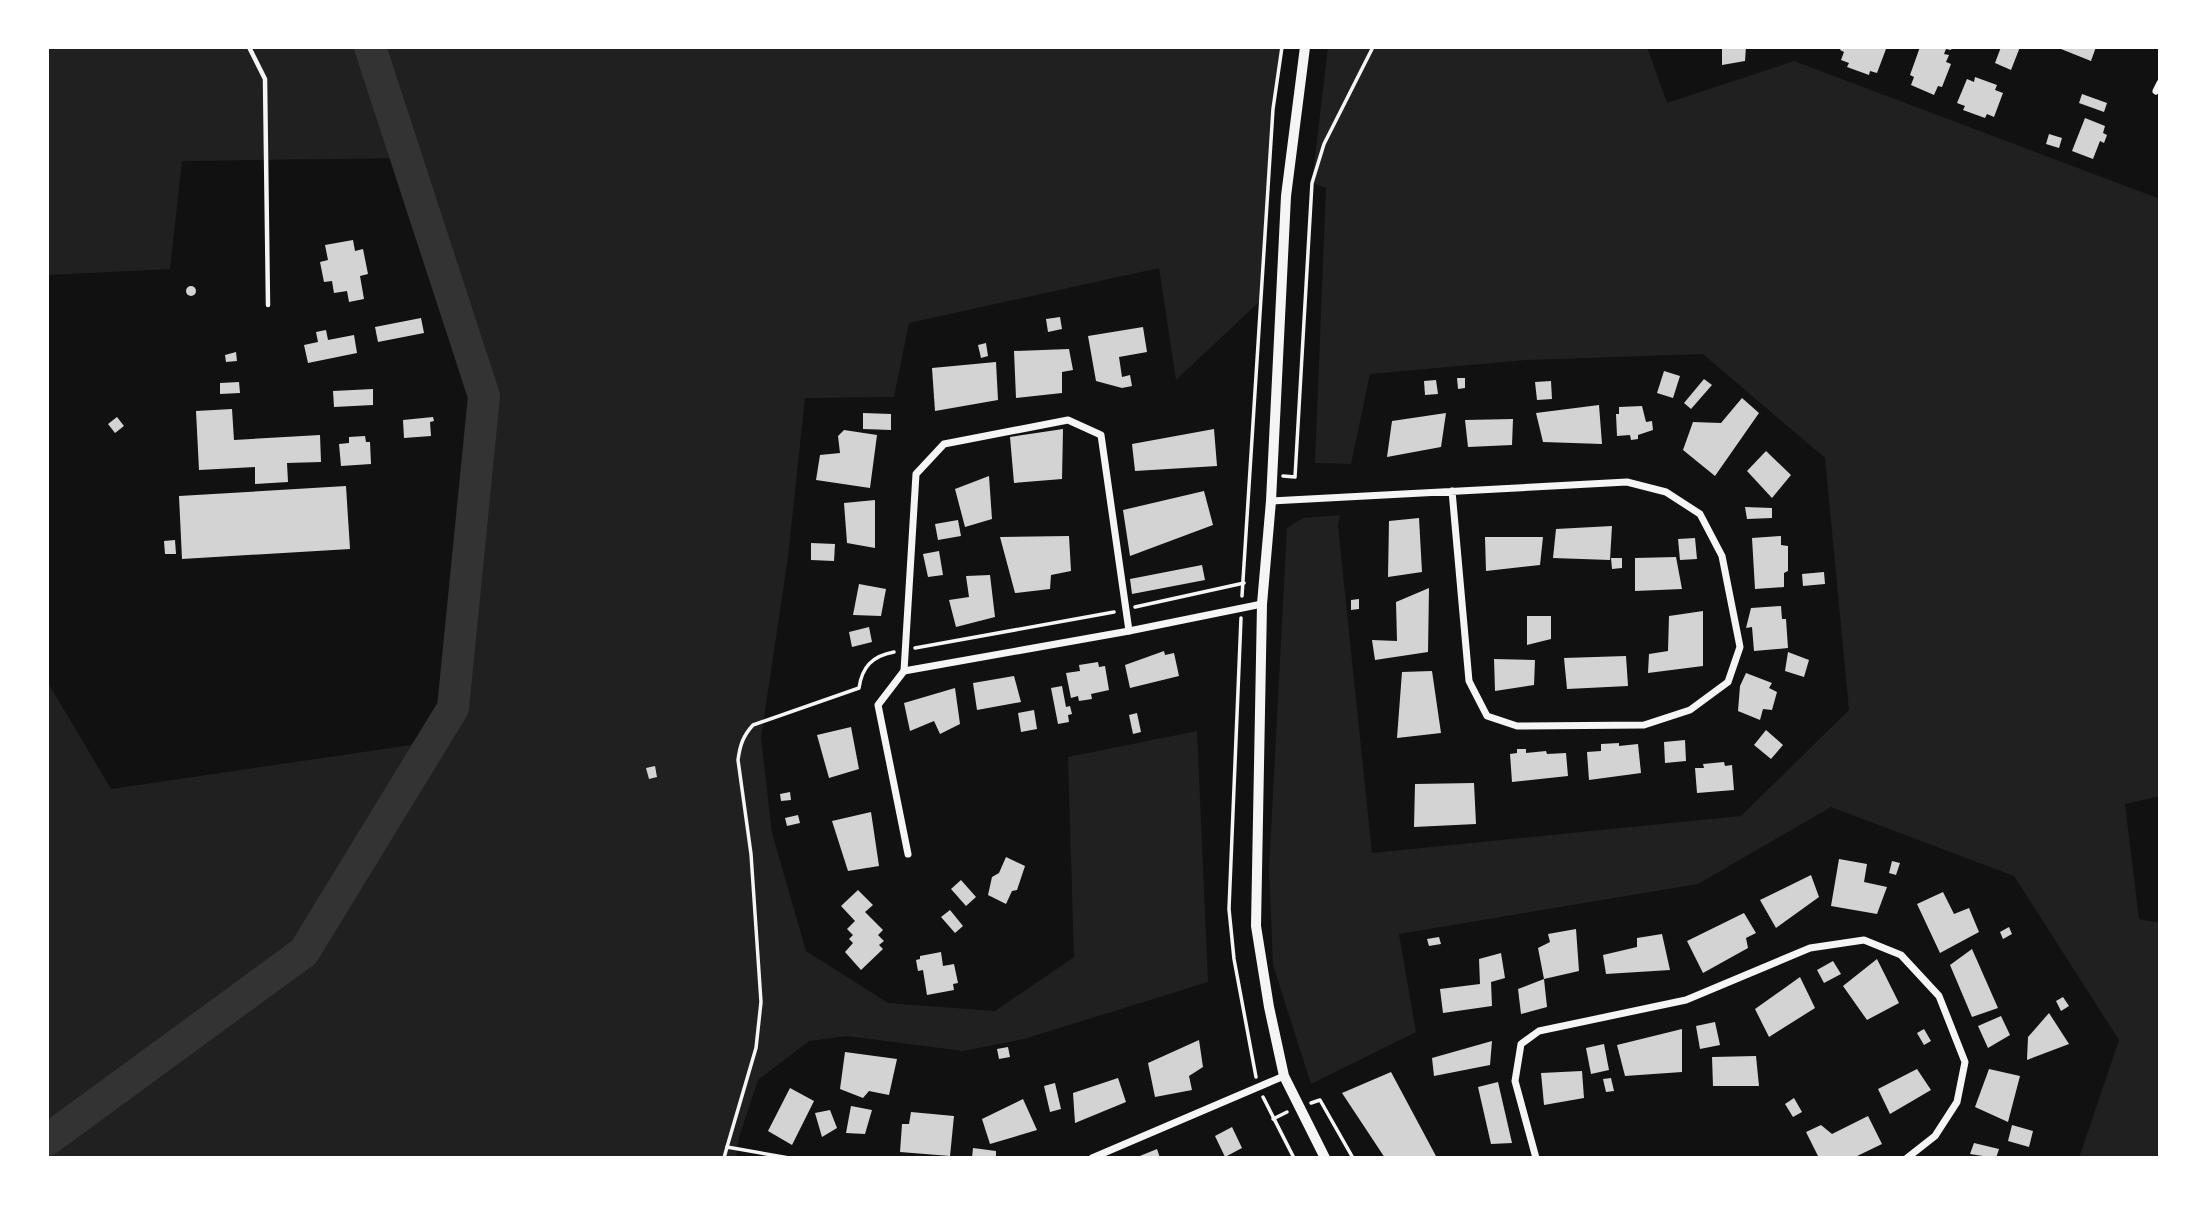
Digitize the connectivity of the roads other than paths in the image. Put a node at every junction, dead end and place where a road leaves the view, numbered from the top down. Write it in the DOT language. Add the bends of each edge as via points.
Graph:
graph roads {
  1 [pos="249,47"];
  2 [pos="1305,47"];
  3 [pos="2160,83"];
  4 [pos="2156,92"];
  5 [pos="268,305"];
  6 [pos="1452,491"];
  7 [pos="1271,500"];
  8 [pos="1262,604"];
  9 [pos="1129,631"];
  10 [pos="904,671"];
  11 [pos="908,854"];
  12 [pos="1284,1076"];
  13 [pos="1092,1158"];
  14 [pos="1325,1158"];
  15 [pos="1536,1158"];
  16 [pos="1907,1158"];
  1 -- 5 [label="lane" via="265,79"];
  2 -- 7 [label="street" via="1286,197"];
  3 -- 4 [label="street"];
  6 -- 6 [label="street" via="1469,681 1487,716 1517,726 1644,726 1689,710 1728,682 1740,647 1722,556 1700,514 1666,492 1627,482"];
  6 -- 7 [label="street"];
  7 -- 8 [label="street"];
  8 -- 9 [label="street"];
  8 -- 12 [label="street" via="1256,926"];
  9 -- 10 [label="street"];
  9 -- 10 [label="street" via="1101,435 1069,420 1056,422 944,444 916,474"];
  10 -- 11 [label="street" via="878,705"];
  12 -- 13 [label="street"];
  12 -- 14 [label="street"];
  15 -- 16 [label="street" via="1515,1081 1521,1044 1539,1031 1686,1000 1810,948 1864,940 1901,955 1939,996 1965,1062 1957,1102 1935,1136"];
}
